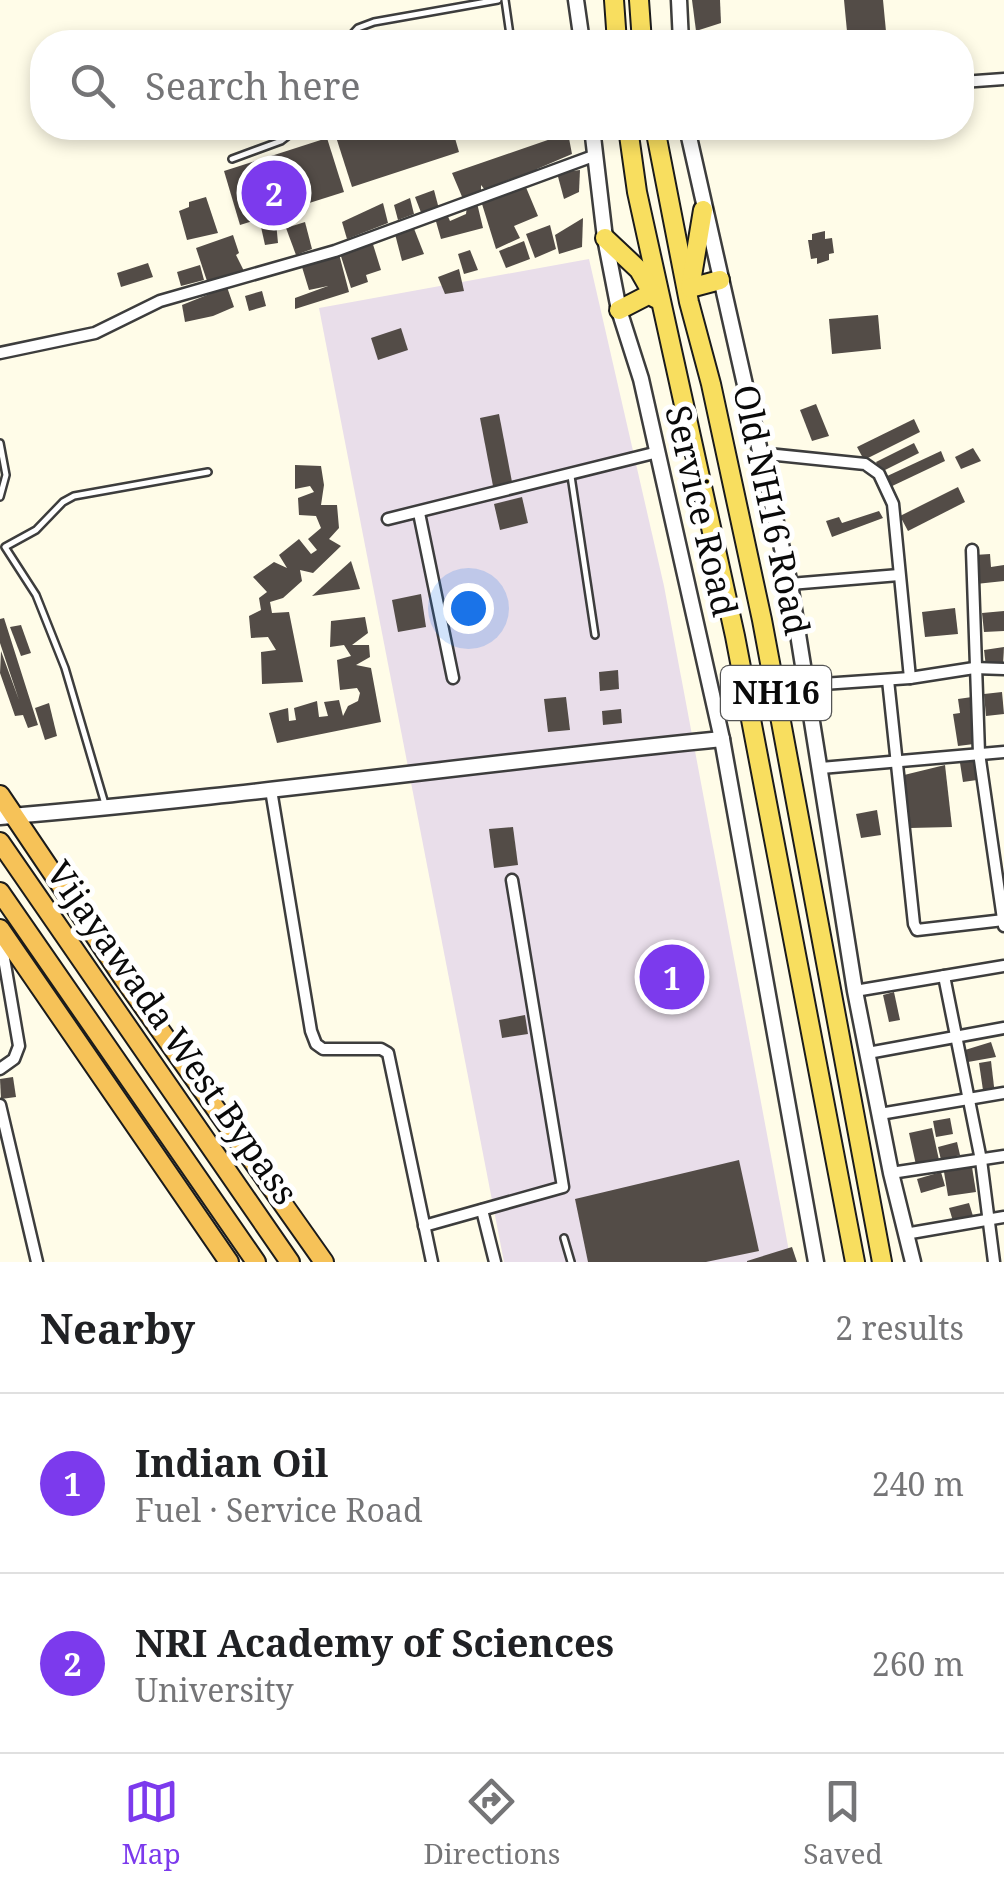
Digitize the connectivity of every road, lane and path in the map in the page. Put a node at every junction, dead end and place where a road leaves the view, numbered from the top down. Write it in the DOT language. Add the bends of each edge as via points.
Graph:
graph roads {
  1 [pos="502,0"];
  2 [pos="576,0"];
  3 [pos="614,0"];
  4 [pos="639,0"];
  5 [pos="679,0"];
  6 [pos="356,30"];
  7 [pos="508,30"];
  8 [pos="580,30"];
  9 [pos="616,30"];
  10 [pos="641,30"];
  11 [pos="680,30"];
  12 [pos="1004,79"];
  13 [pos="974,81"];
  14 [pos="282,140"];
  15 [pos="594,140"];
  16 [pos="630,140"];
  17 [pos="658,140"];
  18 [pos="689,140"];
  19 [pos="596,155"];
  20 [pos="232,159"];
  21 [pos="703,210"];
  22 [pos="606,238"];
  23 [pos="720,280"];
  24 [pos="652,294"];
  25 [pos="690,295"];
  26 [pos="619,310"];
  27 [pos="665,316"];
  28 [pos="0,353"];
  29 [pos="0,442"];
  30 [pos="658,452"];
  31 [pos="758,453"];
  32 [pos="208,472"];
  33 [pos="571,473"];
  34 [pos="0,496"];
  35 [pos="418,513"];
  36 [pos="388,520"];
  37 [pos="0,540"];
  38 [pos="4,547"];
  39 [pos="972,550"];
  40 [pos="900,575"];
  41 [pos="790,584"];
  42 [pos="595,635"];
  43 [pos="974,668"];
  44 [pos="1004,669"];
  45 [pos="453,678"];
  46 [pos="910,678"];
  47 [pos="888,680"];
  48 [pos="808,684"];
  49 [pos="722,739"];
  50 [pos="1004,752"];
  51 [pos="979,753"];
  52 [pos="896,761"];
  53 [pos="821,768"];
  54 [pos="272,790"];
  55 [pos="0,795"];
  56 [pos="106,805"];
  57 [pos="7,816"];
  58 [pos="0,842"];
  59 [pos="512,880"];
  60 [pos="0,892"];
  61 [pos="1004,922"];
  62 [pos="0,931"];
  63 [pos="1004,966"];
  64 [pos="944,976"];
  65 [pos="856,991"];
  66 [pos="1004,1028"];
  67 [pos="954,1036"];
  68 [pos="868,1052"];
  69 [pos="14,1059"];
  70 [pos="0,1060"];
  71 [pos="0,1068"];
  72 [pos="1004,1093"];
  73 [pos="966,1098"];
  74 [pos="0,1105"];
  75 [pos="880,1114"];
  76 [pos="1004,1156"];
  77 [pos="980,1160"];
  78 [pos="891,1174"];
  79 [pos="482,1210"];
  80 [pos="1004,1217"];
  81 [pos="988,1220"];
  82 [pos="424,1226"];
  83 [pos="905,1234"];
  84 [pos="564,1238"];
  85 [pos="37,1262"];
  86 [pos="229,1262"];
  87 [pos="256,1262"];
  88 [pos="290,1262"];
  89 [pos="324,1262"];
  90 [pos="432,1262"];
  91 [pos="495,1262"];
  92 [pos="571,1262"];
  93 [pos="816,1262"];
  94 [pos="855,1262"];
  95 [pos="882,1262"];
  96 [pos="912,1262"];
  97 [pos="994,1262"];
  1 -- 6 [label="lane"];
  1 -- 7 [label="lane"];
  2 -- 8 [label="street"];
  3 -- 9 [label="main road"];
  4 -- 10 [label="main road"];
  5 -- 11 [label="street"];
  12 -- 13 [label="street"];
  14 -- 20 [label="lane"];
  15 -- 19 [label="street, Service Road"];
  16 -- 27 [label="main road, Old NH16 Road"];
  17 -- 25 [label="main road, Old NH16 Road / NH16"];
  18 -- 21 [label="street"];
  19 -- 22 [label="street, Service Road"];
  19 -- 28 [label="street" via="340,250 160,301 95,333"];
  21 -- 23 [label="street"];
  21 -- 25 [label="main road"];
  22 -- 24 [label="main road" via="639,270"];
  22 -- 26 [label="street, Service Road"];
  23 -- 25 [label="main road"];
  23 -- 31 [label="street"];
  24 -- 26 [label="main road"];
  24 -- 27 [label="main road"];
  25 -- 95 [label="main road, Old NH16 Road / NH16" via="762,620"];
  26 -- 30 [label="street, Service Road"];
  27 -- 94 [label="main road, Old NH16 Road" via="735,636"];
  29 -- 34 [label="lane" via="6,475"];
  30 -- 33 [label="street"];
  30 -- 49 [label="street, Service Road"];
  31 -- 40 [label="street" via="875,468 893,504"];
  31 -- 41 [label="street"];
  32 -- 38 [label="lane" via="74,496 36,530"];
  33 -- 35 [label="street"];
  33 -- 42 [label="lane"];
  35 -- 36 [label="street"];
  35 -- 45 [label="street"];
  37 -- 38 [label="lane"];
  38 -- 56 [label="lane" via="36,596 65,668"];
  39 -- 43 [label="street"];
  40 -- 41 [label="street"];
  40 -- 46 [label="street"];
  41 -- 48 [label="street"];
  43 -- 44 [label="street"];
  43 -- 46 [label="street"];
  43 -- 51 [label="street"];
  46 -- 47 [label="street"];
  47 -- 48 [label="street"];
  47 -- 52 [label="street"];
  48 -- 53 [label="street"];
  49 -- 54 [label="street"];
  49 -- 93 [label="street, Service Road"];
  50 -- 51 [label="street"];
  51 -- 52 [label="street"];
  51 -- 61 [label="street"];
  52 -- 53 [label="street"];
  52 -- 61 [label="street" via="917,930"];
  53 -- 65 [label="street"];
  54 -- 56 [label="street"];
  54 -- 82 [label="street" via="311,1031 323,1049 388,1053"];
  55 -- 57 [label="highway"];
  56 -- 57 [label="street"];
  57 -- 89 [label="highway"];
  58 -- 88 [label="highway, Vijayawada West Bypass"];
  59 -- 79 [label="street" via="563,1188"];
  60 -- 87 [label="highway, Vijayawada West Bypass"];
  62 -- 69 [label="street" via="19,1046"];
  62 -- 86 [label="highway"];
  63 -- 64 [label="street"];
  64 -- 65 [label="street"];
  64 -- 67 [label="street"];
  65 -- 68 [label="street"];
  66 -- 67 [label="street"];
  67 -- 68 [label="street"];
  67 -- 73 [label="street"];
  68 -- 75 [label="street"];
  69 -- 70 [label="street"];
  69 -- 71 [label="street"];
  72 -- 73 [label="street"];
  73 -- 75 [label="street"];
  73 -- 77 [label="street"];
  74 -- 85 [label="street"];
  75 -- 78 [label="street"];
  76 -- 77 [label="street"];
  77 -- 78 [label="street"];
  77 -- 81 [label="street"];
  78 -- 83 [label="street"];
  79 -- 82 [label="street"];
  79 -- 91 [label="street"];
  80 -- 81 [label="street"];
  81 -- 83 [label="street"];
  81 -- 97 [label="street"];
  82 -- 90 [label="street"];
  83 -- 96 [label="street"];
  84 -- 92 [label="lane"];
}
